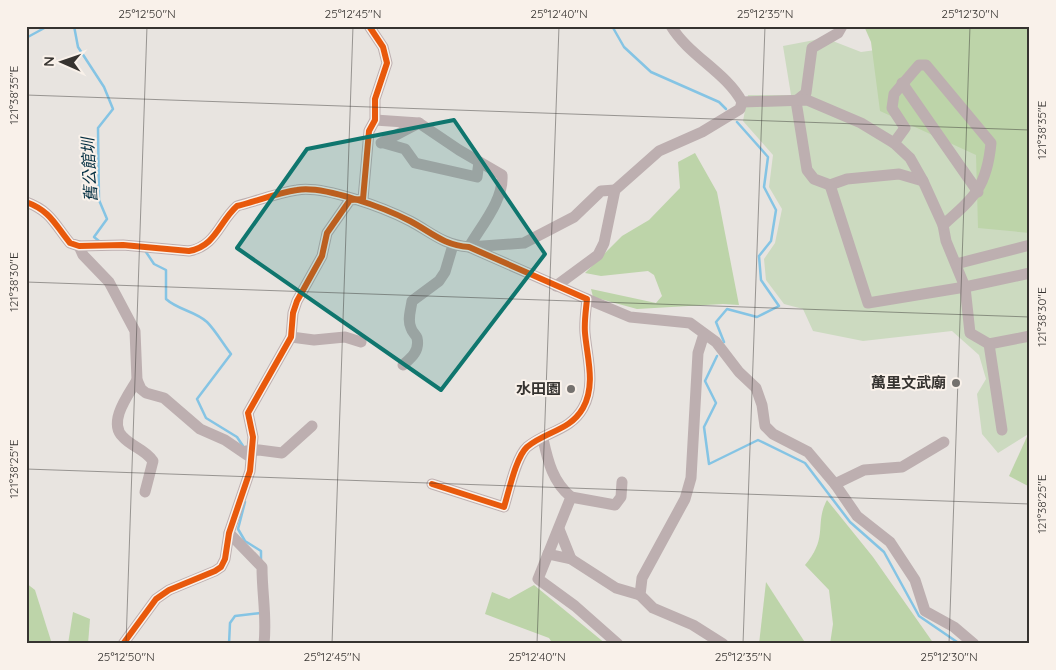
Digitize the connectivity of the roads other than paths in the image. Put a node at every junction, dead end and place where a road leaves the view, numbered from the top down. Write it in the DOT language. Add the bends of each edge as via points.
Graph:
graph roads {
  1 [pos="369,26"];
  2 [pos="671,26"];
  3 [pos="842,26"];
  4 [pos="902,83"];
  5 [pos="796,101"];
  6 [pos="742,102"];
  7 [pos="375,120"];
  8 [pos="418,122"];
  9 [pos="368,143"];
  10 [pos="384,143"];
  11 [pos="894,143"];
  12 [pos="480,162"];
  13 [pos="923,181"];
  14 [pos="830,185"];
  15 [pos="615,190"];
  16 [pos="978,192"];
  17 [pos="350,200"];
  18 [pos="26,202"];
  19 [pos="943,224"];
  20 [pos="453,245"];
  21 [pos="1030,245"];
  22 [pos="79,246"];
  23 [pos="468,247"];
  24 [pos="956,264"];
  25 [pos="1030,274"];
  26 [pos="556,286"];
  27 [pos="965,287"];
  28 [pos="587,299"];
  29 [pos="704,334"];
  30 [pos="1030,336"];
  31 [pos="291,337"];
  32 [pos="361,342"];
  33 [pos="989,344"];
  34 [pos="403,365"];
  35 [pos="137,380"];
  36 [pos="312,426"];
  37 [pos="1002,430"];
  38 [pos="543,439"];
  39 [pos="944,442"];
  40 [pos="252,451"];
  41 [pos="622,482"];
  42 [pos="432,484"];
  43 [pos="835,484"];
  44 [pos="146,492"];
  45 [pos="571,497"];
  46 [pos="559,529"];
  47 [pos="228,532"];
  48 [pos="548,554"];
  49 [pos="571,559"];
  50 [pos="640,595"];
  51 [pos="123,644"];
  52 [pos="264,644"];
  53 [pos="618,644"];
  54 [pos="722,644"];
  55 [pos="974,644"];
  1 -- 7 [label="street" via="383,47 387,63 375,99"];
  2 -- 6 [label="street" via="695,54 736,90"];
  3 -- 5 [label="street" via="838,33 812,48 806,93"];
  4 -- 11 [label="street" via="894,94 892,108 906,128"];
  4 -- 16 [label="street"];
  4 -- 16 [label="street" via="919,65 926,65 992,143 989,168"];
  5 -- 6 [label="street"];
  5 -- 11 [label="street" via="807,100 836,112"];
  5 -- 14 [label="street" via="807,170 814,179"];
  6 -- 15 [label="street" via="730,117 659,151"];
  7 -- 8 [label="street"];
  7 -- 9 [label="street"];
  8 -- 10 [label="street"];
  8 -- 12 [label="street"];
  9 -- 10 [label="street"];
  9 -- 17 [label="street" via="363,199"];
  10 -- 12 [label="street" via="405,149 416,163 464,175 477,177"];
  11 -- 13 [label="street" via="910,158"];
  12 -- 23 [label="street" via="502,175 503,187"];
  13 -- 14 [label="street" via="899,174 847,179"];
  13 -- 19 [label="street"];
  14 -- 27 [label="street" via="868,303"];
  15 -- 23 [label="street" via="601,191 574,217 524,243"];
  15 -- 26 [label="street" via="604,243 598,255"];
  16 -- 19 [label="street"];
  17 -- 20 [label="street" via="410,221"];
  17 -- 22 [label="street" via="316,189 297,190 237,206 209,243 199,249 175,250 123,244"];
  17 -- 31 [label="street" via="327,233 322,256 297,301"];
  18 -- 22 [label="street" via="44,211 58,223 70,243"];
  19 -- 24 [label="street" via="943,233"];
  20 -- 23 [label="street"];
  20 -- 34 [label="street" via="439,281 412,301 409,320 417,346 414,356"];
  21 -- 24 [label="street"];
  22 -- 35 [label="street" via="83,255 109,282 135,332"];
  23 -- 26 [label="street"];
  24 -- 27 [label="street"];
  25 -- 27 [label="street"];
  26 -- 28 [label="street"];
  27 -- 33 [label="street" via="970,333"];
  28 -- 29 [label="street" via="630,318 690,323"];
  28 -- 38 [label="street" via="584,322 590,360 589,388 583,407 572,422"];
  29 -- 43 [label="street" via="716,342 756,388 765,426 773,434 808,452"];
  29 -- 50 [label="street" via="698,353 691,478 685,499 642,578"];
  30 -- 33 [label="street"];
  31 -- 32 [label="street" via="314,340 345,337"];
  31 -- 40 [label="street" via="248,413"];
  33 -- 37 [label="street"];
  35 -- 40 [label="street" via="140,389 164,398 200,429 247,455 246,451"];
  35 -- 44 [label="street" via="118,413 118,428 121,436 153,461"];
  36 -- 40 [label="street" via="282,453"];
  38 -- 42 [label="street" via="527,447 518,463 504,507"];
  38 -- 45 [label="street" via="549,468 561,489"];
  39 -- 43 [label="street" via="902,467 864,470"];
  40 -- 47 [label="street" via="250,471"];
  41 -- 45 [label="street" via="621,497 615,505"];
  43 -- 55 [label="street" via="856,516 890,542 915,580 925,611 954,627"];
  45 -- 46 [label="street"];
  46 -- 48 [label="street"];
  46 -- 49 [label="street"];
  47 -- 51 [label="street" via="221,567 156,599"];
  47 -- 52 [label="street" via="262,567 266,599"];
  48 -- 49 [label="street"];
  48 -- 53 [label="street" via="538,580 575,606"];
  49 -- 50 [label="street" via="616,588"];
  50 -- 54 [label="street" via="653,608 693,625"];
}
